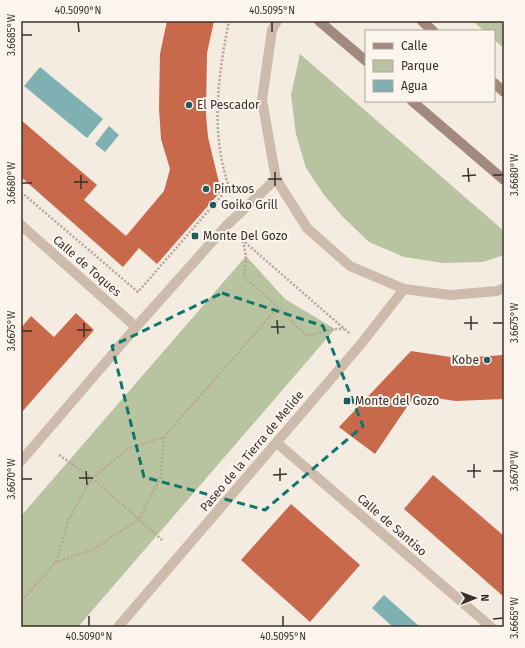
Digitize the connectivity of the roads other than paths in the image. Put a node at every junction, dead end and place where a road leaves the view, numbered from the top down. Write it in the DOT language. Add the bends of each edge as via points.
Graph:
graph roads {
  1 [pos="277,21"];
  2 [pos="319,21"];
  3 [pos="422,21"];
  4 [pos="432,30"];
  5 [pos="365,60"];
  6 [pos="495,84"];
  7 [pos="504,92"];
  8 [pos="413,102"];
  9 [pos="276,179"];
  10 [pos="504,180"];
  11 [pos="21,225"];
  12 [pos="504,288"];
  13 [pos="404,289"];
  14 [pos="136,327"];
  15 [pos="277,443"];
  16 [pos="21,461"];
  17 [pos="118,627"];
  18 [pos="491,627"];
  1 -- 9 [label="street" via="272,30 262,100"];
  2 -- 5 [label="street"];
  3 -- 4 [label="street"];
  6 -- 7 [label="street"];
  8 -- 10 [label="street"];
  9 -- 13 [label="street" via="307,228 350,266"];
  9 -- 14 [label="street" via="226,226"];
  11 -- 14 [label="street, Calle de Toques"];
  12 -- 13 [label="street" via="497,291 450,295"];
  13 -- 15 [label="street, Paseo de la Tierra de Melide"];
  14 -- 16 [label="street"];
  15 -- 17 [label="street, Paseo de la Tierra de Melide"];
  15 -- 18 [label="street, Calle de Santiso"];
}
